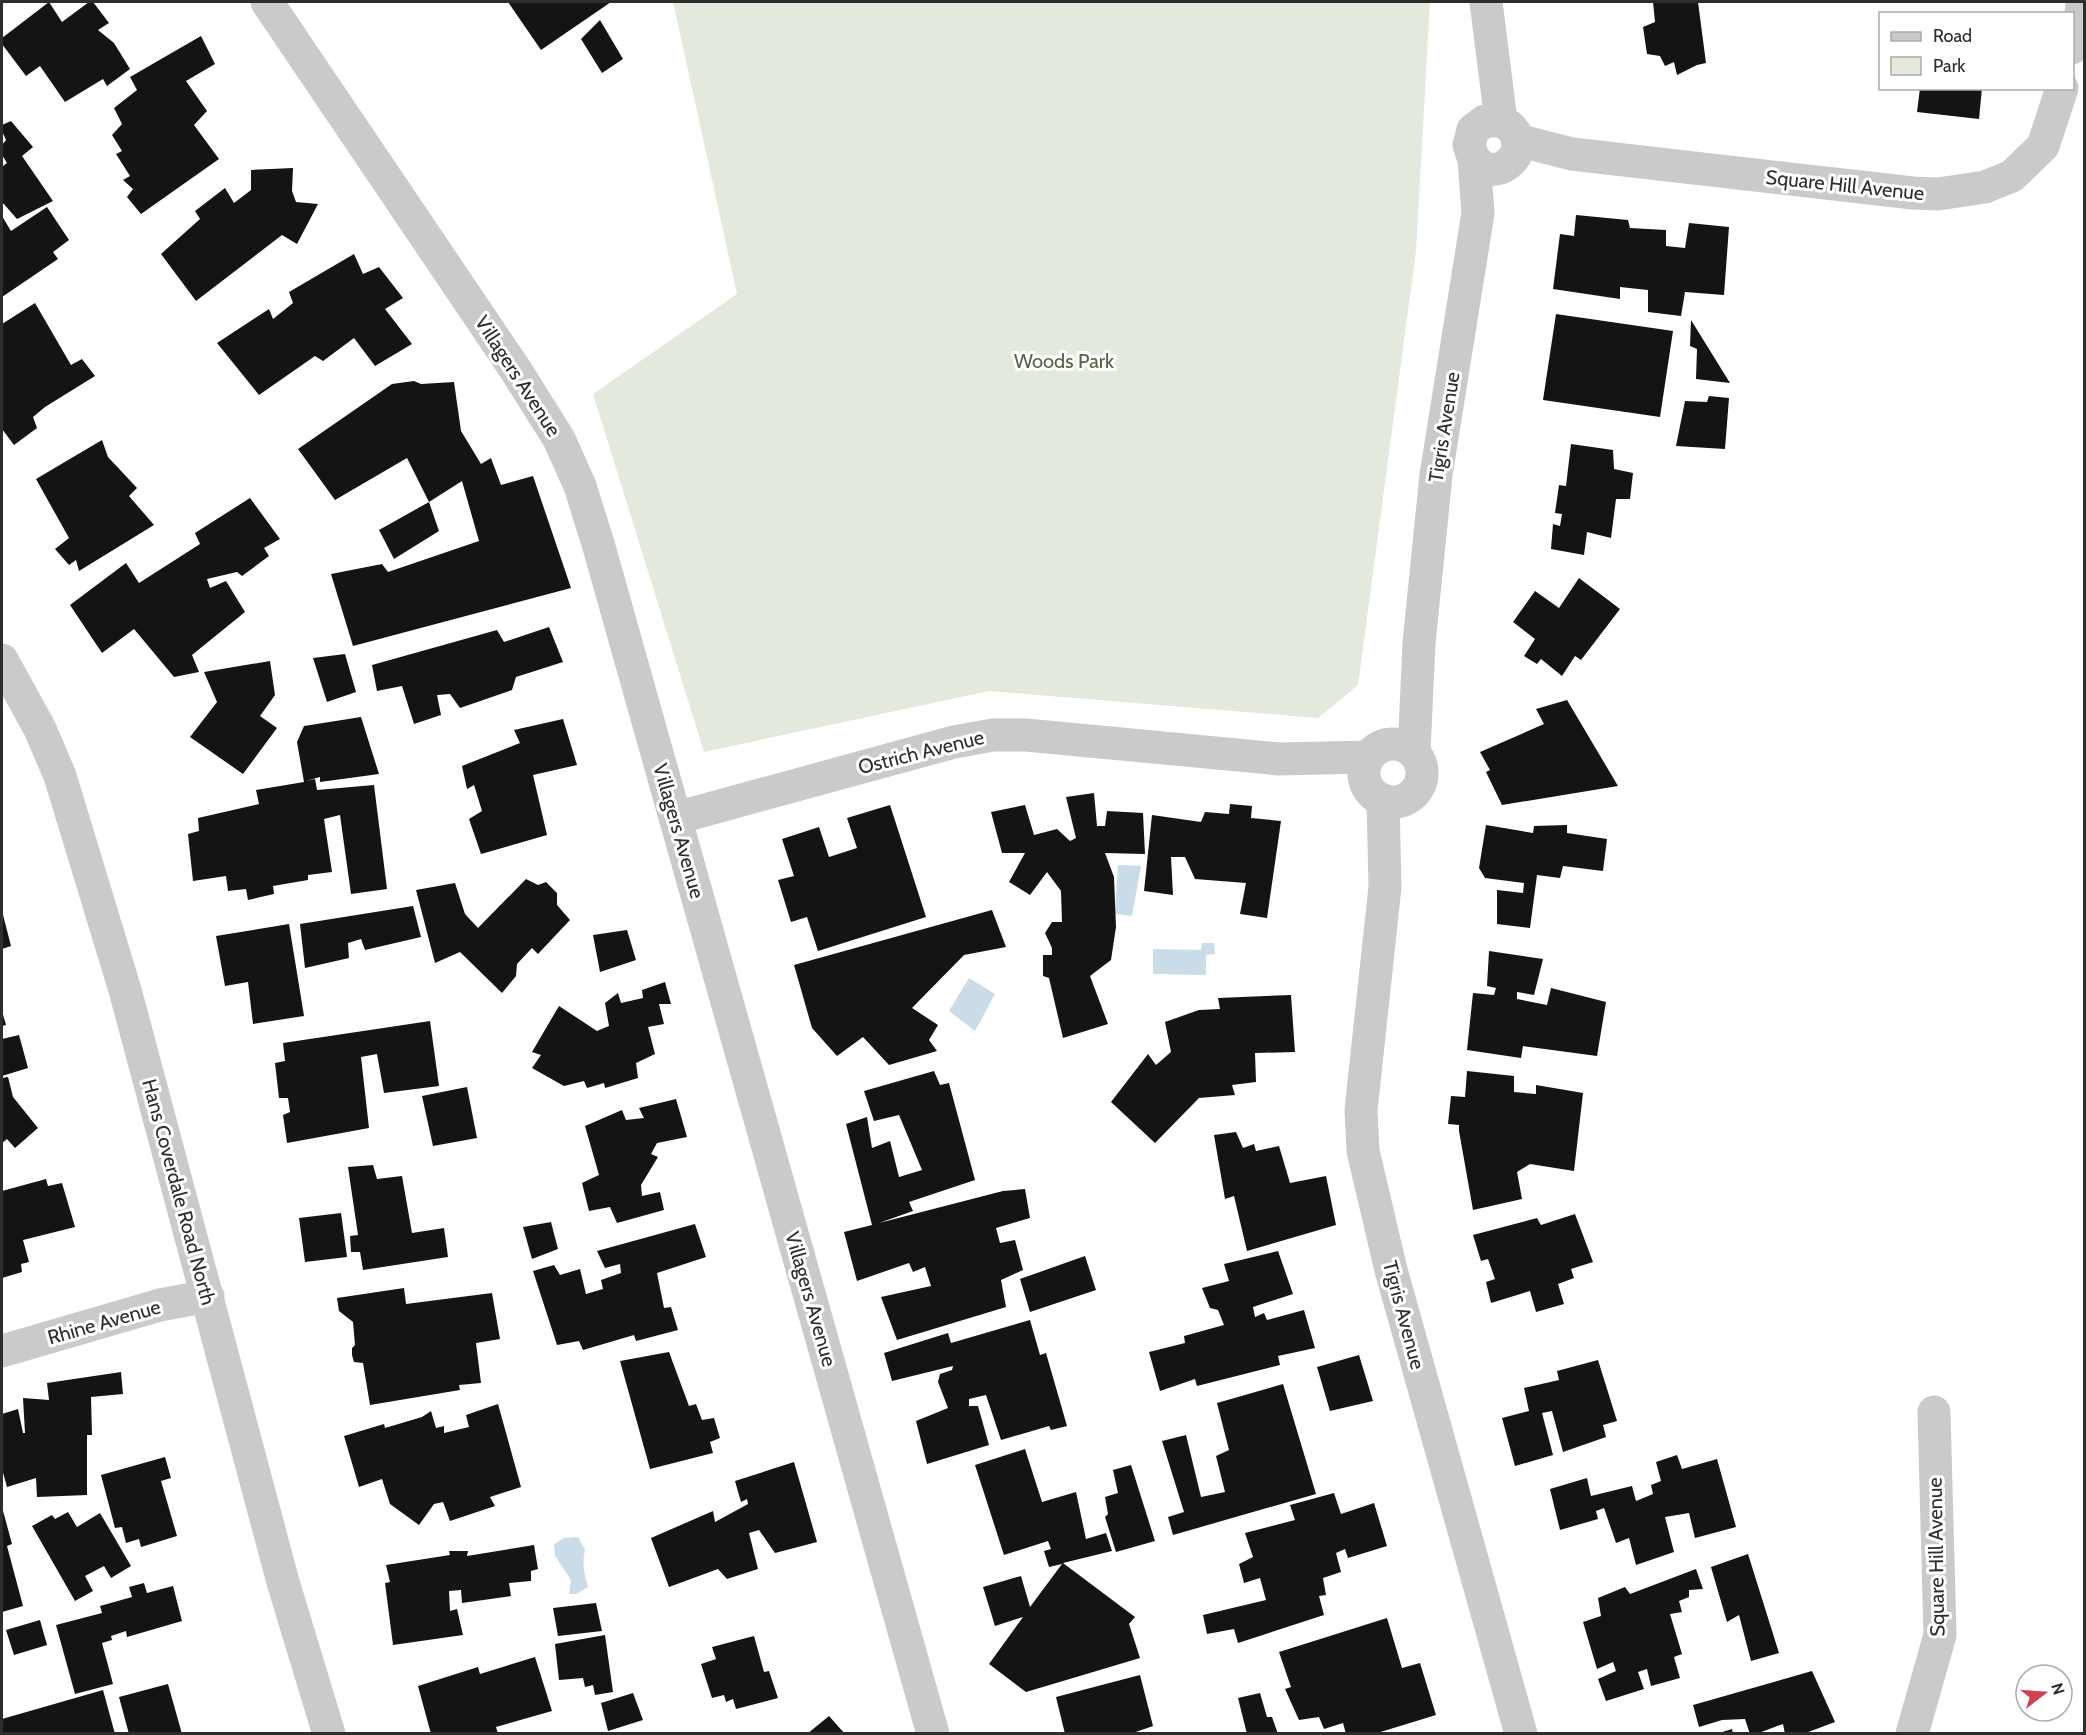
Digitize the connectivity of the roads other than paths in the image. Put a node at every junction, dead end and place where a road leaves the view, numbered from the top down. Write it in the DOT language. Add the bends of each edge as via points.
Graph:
graph roads {
  1 [pos="267,2"];
  2 [pos="1486,2"];
  3 [pos="2082,2"];
  4 [pos="2074,44"];
  5 [pos="2061,90"];
  6 [pos="1496,147"];
  7 [pos="2,660"];
  8 [pos="1388,772"];
  9 [pos="676,818"];
  10 [pos="207,1296"];
  11 [pos="2,1351"];
  12 [pos="1934,1412"];
  13 [pos="329,1734"];
  14 [pos="933,1734"];
  15 [pos="1521,1734"];
  16 [pos="1912,1734"];
  1 -- 9 [label="street, Villagers Avenue" via="559,439 580,486 599,547"];
  2 -- 6 [label="street, Tigris Avenue"];
  3 -- 4 [label="street"];
  5 -- 6 [label="street, Square Hill Avenue" via="2043,146 2022,167 2012,176 1985,187 1959,192 1913,194"];
  6 -- 8 [label="street, Tigris Avenue" via="1478,213 1436,475 1419,643"];
  7 -- 10 [label="street, Hans Coverdale Road North" via="40,729 60,777 125,990"];
  8 -- 9 [label="street, Ostrich Avenue" via="1026,735 993,735 954,742"];
  8 -- 15 [label="street, Tigris Avenue" via="1385,887 1361,1110 1363,1152 1391,1270"];
  9 -- 14 [label="street, Villagers Avenue"];
  10 -- 11 [label="street, Rhine Avenue" via="160,1305"];
  10 -- 13 [label="street, Hans Coverdale Road North" via="283,1582"];
  12 -- 16 [label="street, Square Hill Avenue" via="1940,1635"];
}
